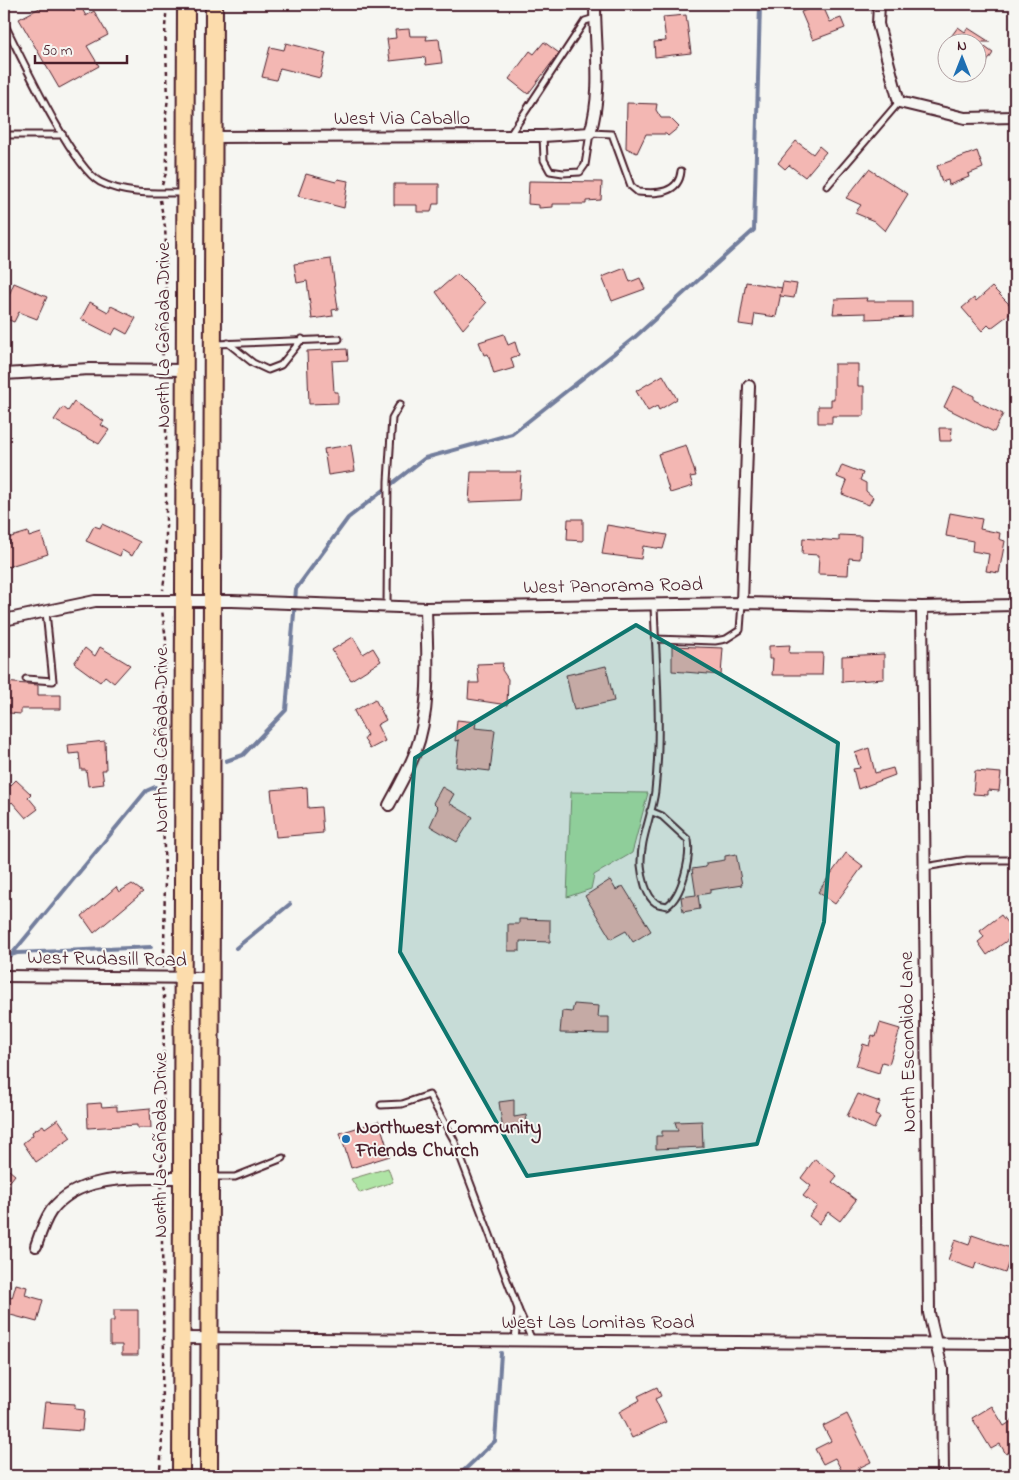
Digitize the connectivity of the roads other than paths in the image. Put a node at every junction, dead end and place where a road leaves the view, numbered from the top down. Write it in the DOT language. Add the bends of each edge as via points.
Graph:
graph roads {
  1 [pos="186,4"];
  2 [pos="214,4"];
  3 [pos="595,4"];
  4 [pos="879,4"];
  5 [pos="595,18"];
  6 [pos="4,22"];
  7 [pos="899,102"];
  8 [pos="1015,118"];
  9 [pos="590,133"];
  10 [pos="63,135"];
  11 [pos="4,136"];
  12 [pos="510,136"];
  13 [pos="544,136"];
  14 [pos="214,137"];
  15 [pos="681,171"];
  16 [pos="827,186"];
  17 [pos="186,194"];
  18 [pos="302,339"];
  19 [pos="339,339"];
  20 [pos="220,343"];
  21 [pos="184,370"];
  22 [pos="4,374"];
  23 [pos="749,386"];
  24 [pos="400,404"];
  25 [pos="184,600"];
  26 [pos="212,600"];
  27 [pos="742,603"];
  28 [pos="654,604"];
  29 [pos="1015,605"];
  30 [pos="387,606"];
  31 [pos="922,607"];
  32 [pos="426,608"];
  33 [pos="46,611"];
  34 [pos="4,620"];
  35 [pos="655,639"];
  36 [pos="26,679"];
  37 [pos="389,806"];
  38 [pos="650,811"];
  39 [pos="1015,860"];
  40 [pos="924,867"];
  41 [pos="4,976"];
  42 [pos="183,978"];
  43 [pos="210,978"];
  44 [pos="381,1105"];
  45 [pos="282,1158"];
  46 [pos="210,1177"];
  47 [pos="181,1178"];
  48 [pos="36,1246"];
  49 [pos="518,1309"];
  50 [pos="181,1338"];
  51 [pos="210,1338"];
  52 [pos="515,1340"];
  53 [pos="532,1340"];
  54 [pos="937,1344"];
  55 [pos="1015,1344"];
  56 [pos="181,1476"];
  57 [pos="209,1476"];
  58 [pos="943,1476"];
  1 -- 17 [label="main road, North La Cañada Drive"];
  2 -- 14 [label="main road"];
  3 -- 5 [label="street"];
  4 -- 7 [label="street" via="878,24"];
  5 -- 9 [label="street" via="598,89"];
  5 -- 12 [label="lane" via="585,21"];
  6 -- 10 [label="lane"];
  7 -- 8 [label="street" via="965,118"];
  7 -- 16 [label="lane"];
  9 -- 13 [label="street, West Via Caballo"];
  9 -- 13 [label="lane" via="585,165 580,172 571,173 550,171 544,160"];
  9 -- 15 [label="lane" via="612,134 631,186 638,192 661,193 668,190 676,185"];
  10 -- 11 [label="lane"];
  10 -- 17 [label="lane" via="76,158 99,182 134,192"];
  12 -- 13 [label="street, West Via Caballo"];
  12 -- 14 [label="street, West Via Caballo"];
  14 -- 20 [label="main road"];
  17 -- 21 [label="main road, North La Cañada Drive"];
  18 -- 19 [label="lane"];
  18 -- 20 [label="lane"];
  18 -- 20 [label="lane" via="281,365 268,370"];
  20 -- 26 [label="main road"];
  21 -- 22 [label="street" via="90,369"];
  21 -- 25 [label="main road, North La Cañada Drive"];
  23 -- 27 [label="street"];
  24 -- 30 [label="lane" via="392,418"];
  25 -- 26 [label="street, West Panorama Road"];
  25 -- 33 [label="street, West Panorama Road" via="95,601"];
  25 -- 42 [label="main road, North La Cañada Drive"];
  26 -- 30 [label="street, West Panorama Road"];
  26 -- 43 [label="main road"];
  27 -- 28 [label="street, West Panorama Road"];
  27 -- 31 [label="street, West Panorama Road"];
  27 -- 35 [label="lane" via="740,630 726,639"];
  28 -- 32 [label="street, West Panorama Road"];
  28 -- 35 [label="lane"];
  29 -- 31 [label="street, West Panorama Road"];
  30 -- 32 [label="street, West Panorama Road"];
  31 -- 40 [label="street, North Escondido Lane"];
  32 -- 37 [label="street" via="427,687 423,723 415,753"];
  33 -- 34 [label="street, West Panorama Road"];
  33 -- 36 [label="lane" via="53,681"];
  35 -- 38 [label="lane" via="655,792"];
  38 -- 38 [label="lane" via="642,854 643,877 649,896 656,904 667,906 676,900 681,887 688,844 684,836 662,816"];
  39 -- 40 [label="lane" via="967,860"];
  40 -- 54 [label="street, North Escondido Lane" via="929,1314"];
  41 -- 42 [label="street, West Rudasill Road"];
  42 -- 43 [label="street, West Rudasill Road"];
  42 -- 47 [label="main road, North La Cañada Drive"];
  43 -- 46 [label="main road"];
  44 -- 49 [label="lane" via="402,1104 429,1095 454,1140"];
  45 -- 46 [label="lane" via="235,1177"];
  46 -- 51 [label="main road"];
  47 -- 48 [label="street" via="111,1181 86,1186 66,1196 52,1210 43,1224"];
  47 -- 50 [label="main road, North La Cañada Drive"];
  49 -- 52 [label="lane"];
  49 -- 53 [label="lane"];
  50 -- 51 [label="street, West Las Lomitas Road"];
  50 -- 56 [label="main road, North La Cañada Drive"];
  51 -- 52 [label="street, West Las Lomitas Road"];
  51 -- 57 [label="main road"];
  52 -- 53 [label="street, West Las Lomitas Road"];
  53 -- 54 [label="street, West Las Lomitas Road"];
  54 -- 55 [label="street, West Las Lomitas Road"];
  54 -- 58 [label="street, North Escondido Lane" via="942,1369"];
}
